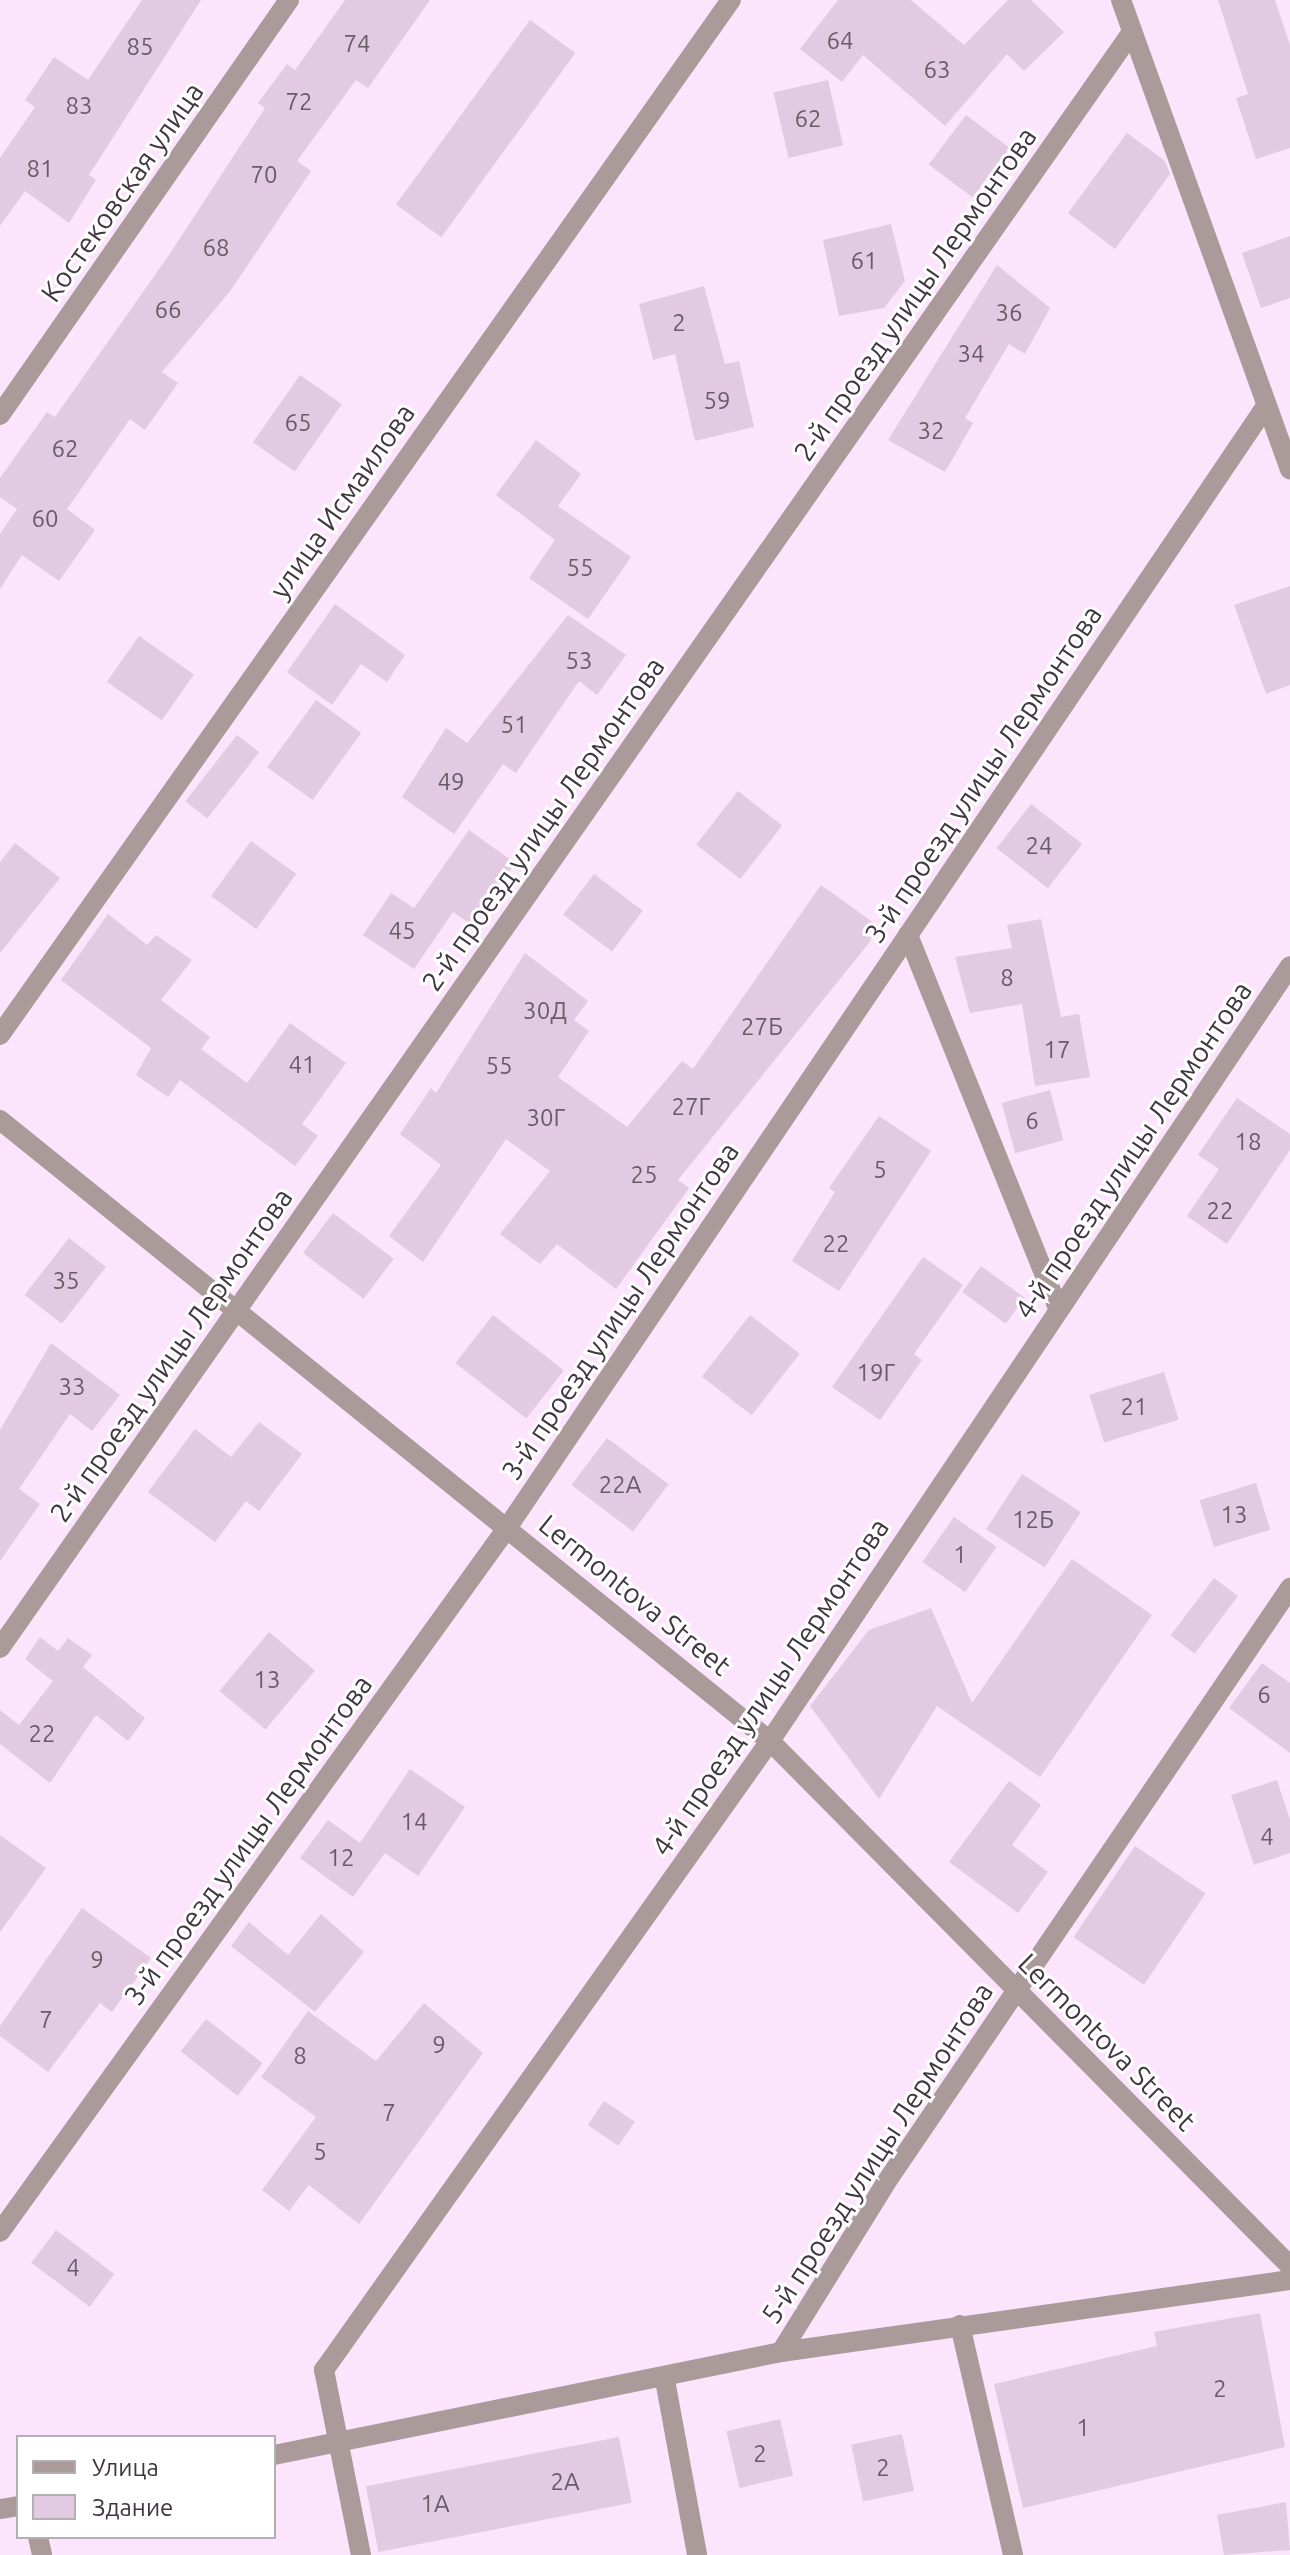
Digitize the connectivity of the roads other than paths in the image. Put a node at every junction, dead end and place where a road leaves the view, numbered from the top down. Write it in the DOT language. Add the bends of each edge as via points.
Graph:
graph roads {
  1 [pos="289,0"];
  2 [pos="731,0"];
  3 [pos="1121,0"];
  4 [pos="1132,32"];
  5 [pos="1266,406"];
  6 [pos="0,415"];
  7 [pos="1290,469"];
  8 [pos="908,935"];
  9 [pos="1290,966"];
  10 [pos="0,1035"];
  11 [pos="0,1120"];
  12 [pos="1059,1310"];
  13 [pos="235,1312"];
  14 [pos="507,1528"];
  15 [pos="1290,1588"];
  16 [pos="0,1648"];
  17 [pos="770,1741"];
  18 [pos="1016,1991"];
  19 [pos="0,2232"];
  20 [pos="1290,2266"];
  21 [pos="1290,2280"];
  22 [pos="960,2325"];
  23 [pos="781,2352"];
  24 [pos="665,2380"];
  25 [pos="335,2442"];
  26 [pos="276,2455"];
  27 [pos="361,2555"];
  28 [pos="697,2555"];
  29 [pos="1013,2555"];
  1 -- 6 [label="street, Костековская улица"];
  2 -- 10 [label="street, улица Исмаилова"];
  3 -- 4 [label="street"];
  4 -- 5 [label="street"];
  4 -- 13 [label="street, 2-й проезд улицы Лермонтова"];
  5 -- 7 [label="street"];
  5 -- 8 [label="street, 3-й проезд улицы Лермонтова"];
  8 -- 12 [label="street"];
  8 -- 14 [label="street, 3-й проезд улицы Лермонтова"];
  9 -- 12 [label="street, 4-й проезд улицы Лермонтова"];
  11 -- 13 [label="street, Lermontova Street"];
  12 -- 17 [label="street, 4-й проезд улицы Лермонтова"];
  13 -- 14 [label="street, Lermontova Street"];
  13 -- 16 [label="street, 2-й проезд улицы Лермонтова"];
  14 -- 17 [label="street, Lermontova Street"];
  14 -- 19 [label="street, 3-й проезд улицы Лермонтова"];
  15 -- 18 [label="street, 5-й проезд улицы Лермонтова"];
  17 -- 18 [label="street, Lermontova Street"];
  17 -- 25 [label="street, 4-й проезд улицы Лермонтова" via="324,2370"];
  18 -- 20 [label="street, Lermontova Street"];
  18 -- 23 [label="street, 5-й проезд улицы Лермонтова"];
  21 -- 22 [label="street"];
  22 -- 23 [label="street"];
  22 -- 29 [label="street"];
  23 -- 24 [label="street"];
  24 -- 25 [label="street"];
  24 -- 28 [label="street"];
  25 -- 26 [label="street"];
  25 -- 27 [label="street, 4-й проезд улицы Лермонтова"];
}
